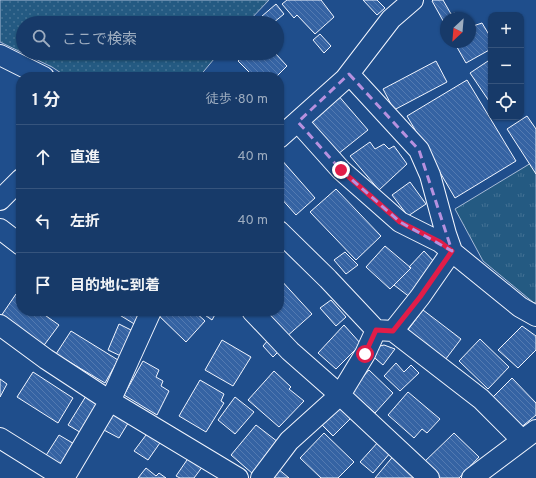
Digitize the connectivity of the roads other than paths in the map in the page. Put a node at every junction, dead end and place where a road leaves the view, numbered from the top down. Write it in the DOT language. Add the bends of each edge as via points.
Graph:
graph roads {
  1 [pos="414,0"];
  2 [pos="0,55"];
  3 [pos="34,72"];
  4 [pos="349,74"];
  5 [pos="298,122"];
  6 [pos="284,134"];
  7 [pos="16,184"];
  8 [pos="0,200"];
  9 [pos="0,229"];
  10 [pos="284,236"];
  11 [pos="16,241"];
  12 [pos="452,251"];
  13 [pos="149,316"];
  14 [pos="257,316"];
  15 [pos="536,316"];
  16 [pos="0,325"];
  17 [pos="385,331"];
  18 [pos="340,394"];
  19 [pos="110,401"];
  20 [pos="531,437"];
  21 [pos="0,438"];
  22 [pos="64,478"];
  23 [pos="238,478"];
  24 [pos="261,478"];
  25 [pos="429,478"];
  26 [pos="472,478"];
  1 -- 4 [label="street" via="391,19"];
  2 -- 3 [label="street"];
  4 -- 5 [label="street"];
  4 -- 12 [label="street" via="420,150 430,174"];
  5 -- 6 [label="street"];
  5 -- 12 [label="street" via="341,170 400,222 440,242"];
  7 -- 8 [label="street"];
  9 -- 11 [label="street"];
  10 -- 17 [label="street"];
  12 -- 15 [label="street" via="520,307"];
  12 -- 17 [label="street" via="420,297"];
  13 -- 19 [label="street"];
  14 -- 18 [label="street" via="290,351"];
  16 -- 19 [label="street"];
  17 -- 18 [label="street" via="365,354"];
  17 -- 20 [label="street"];
  18 -- 24 [label="street" via="289,441"];
  18 -- 25 [label="street"];
  19 -- 22 [label="street"];
  19 -- 23 [label="street"];
  20 -- 26 [label="street"];
  21 -- 22 [label="street"];
}
